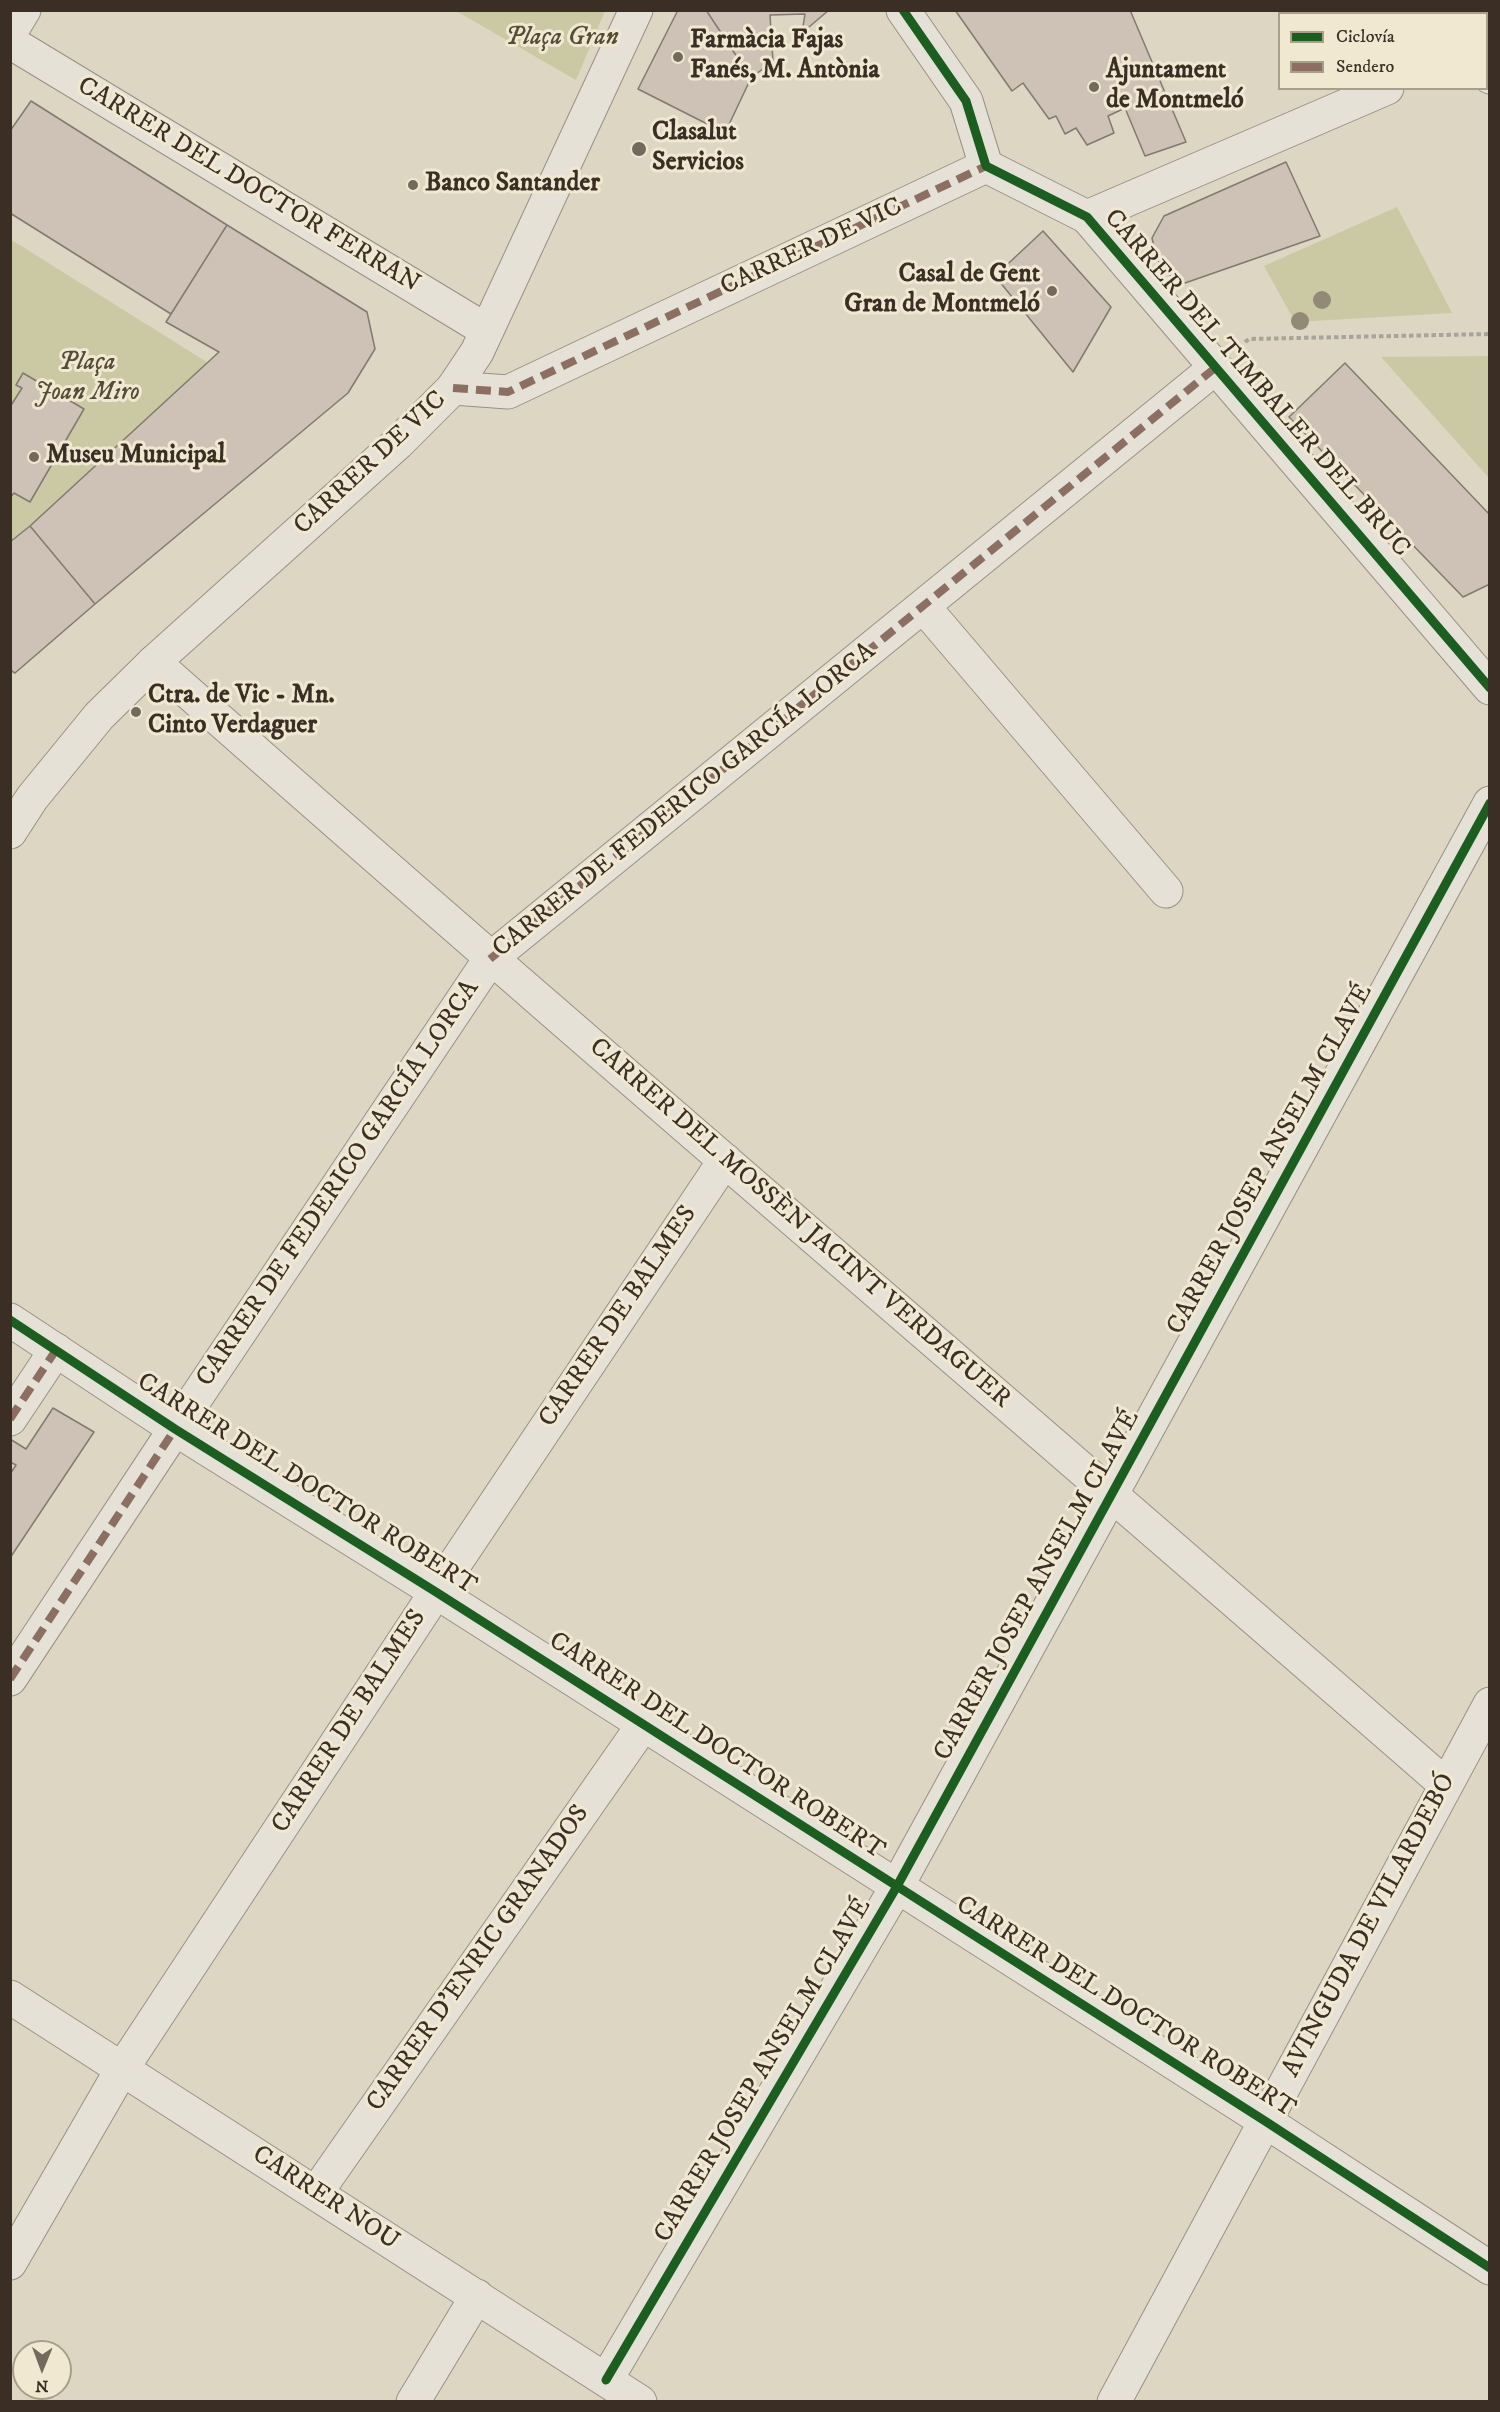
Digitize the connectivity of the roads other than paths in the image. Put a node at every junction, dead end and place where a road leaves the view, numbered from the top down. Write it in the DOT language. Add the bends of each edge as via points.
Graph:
graph roads {
  1 [pos="24,10"];
  2 [pos="636,10"];
  3 [pos="903,10"];
  4 [pos="10,33"];
  5 [pos="10,42"];
  6 [pos="1383,90"];
  7 [pos="986,166"];
  8 [pos="1087,218"];
  9 [pos="486,330"];
  10 [pos="1215,368"];
  11 [pos="453,388"];
  12 [pos="923,606"];
  13 [pos="154,662"];
  14 [pos="1490,688"];
  15 [pos="1490,803"];
  16 [pos="10,832"];
  17 [pos="1166,891"];
  18 [pos="490,959"];
  19 [pos="724,1160"];
  20 [pos="10,1320"];
  21 [pos="56,1350"];
  22 [pos="10,1419"];
  23 [pos="175,1430"];
  24 [pos="1112,1494"];
  25 [pos="436,1592"];
  26 [pos="10,1679"];
  27 [pos="1490,1704"];
  28 [pos="643,1725"];
  29 [pos="1446,1785"];
  30 [pos="896,1888"];
  31 [pos="10,1997"];
  32 [pos="122,2068"];
  33 [pos="1265,2121"];
  34 [pos="316,2193"];
  35 [pos="10,2263"];
  36 [pos="1490,2268"];
  37 [pos="477,2296"];
  38 [pos="606,2380"];
  39 [pos="413,2402"];
  40 [pos="640,2402"];
  41 [pos="1114,2402"];
  1 -- 4 [label="street"];
  2 -- 9 [label="street"];
  3 -- 7 [label="street" via="966,101"];
  5 -- 9 [label="street, CARRER DEL DOCTOR FERRAN"];
  6 -- 8 [label="street"];
  7 -- 8 [label="street, CARRER DEL TIMBALER DEL BRUC"];
  7 -- 11 [label="street, CARRER DE VIC" via="508,392"];
  8 -- 10 [label="street, CARRER DEL TIMBALER DEL BRUC"];
  9 -- 11 [label="street" via="477,352"];
  10 -- 12 [label="street, CARRER DE FEDERICO GARCÍA LORCA"];
  10 -- 14 [label="street, CARRER DEL TIMBALER DEL BRUC"];
  11 -- 13 [label="street, CARRER DE VIC" via="398,443"];
  12 -- 17 [label="street"];
  12 -- 18 [label="street, CARRER DE FEDERICO GARCÍA LORCA"];
  13 -- 16 [label="street, CARRER DE VIC" via="99,716 32,798"];
  13 -- 18 [label="street, CARRER DEL MOSSÈN JACINT VERDAGUER"];
  15 -- 24 [label="street, CARRER JOSEP ANSELM CLAVÉ"];
  18 -- 19 [label="street, CARRER DEL MOSSÈN JACINT VERDAGUER"];
  18 -- 23 [label="street, CARRER DE FEDERICO GARCÍA LORCA"];
  19 -- 24 [label="street, CARRER DEL MOSSÈN JACINT VERDAGUER"];
  19 -- 25 [label="street, CARRER DE BALMES"];
  20 -- 21 [label="street, CARRER DEL DOCTOR ROBERT"];
  21 -- 22 [label="street"];
  21 -- 23 [label="street, CARRER DEL DOCTOR ROBERT"];
  23 -- 25 [label="street, CARRER DEL DOCTOR ROBERT"];
  23 -- 26 [label="street, CARRER DE FEDERICO GARCÍA LORCA"];
  24 -- 29 [label="street, CARRER DEL MOSSÈN JACINT VERDAGUER"];
  24 -- 30 [label="street, CARRER JOSEP ANSELM CLAVÉ"];
  25 -- 28 [label="street, CARRER DEL DOCTOR ROBERT"];
  25 -- 32 [label="street, CARRER DE BALMES"];
  27 -- 29 [label="street, AVINGUDA DE VILARDEBÓ"];
  28 -- 30 [label="street, CARRER DEL DOCTOR ROBERT"];
  28 -- 34 [label="street, CARRER D'ENRIC GRANADOS"];
  29 -- 33 [label="street, AVINGUDA DE VILARDEBÓ"];
  30 -- 33 [label="street, CARRER DEL DOCTOR ROBERT"];
  30 -- 38 [label="street, CARRER JOSEP ANSELM CLAVÉ"];
  31 -- 32 [label="street, CARRER NOU"];
  32 -- 34 [label="street, CARRER NOU"];
  32 -- 35 [label="street, CARRER DE BALMES"];
  33 -- 36 [label="street, CARRER DEL DOCTOR ROBERT"];
  33 -- 41 [label="street, AVINGUDA DE VILARDEBÓ"];
  34 -- 37 [label="street, CARRER NOU"];
  37 -- 38 [label="street, CARRER NOU"];
  37 -- 39 [label="street"];
  38 -- 40 [label="street, CARRER NOU"];
}
